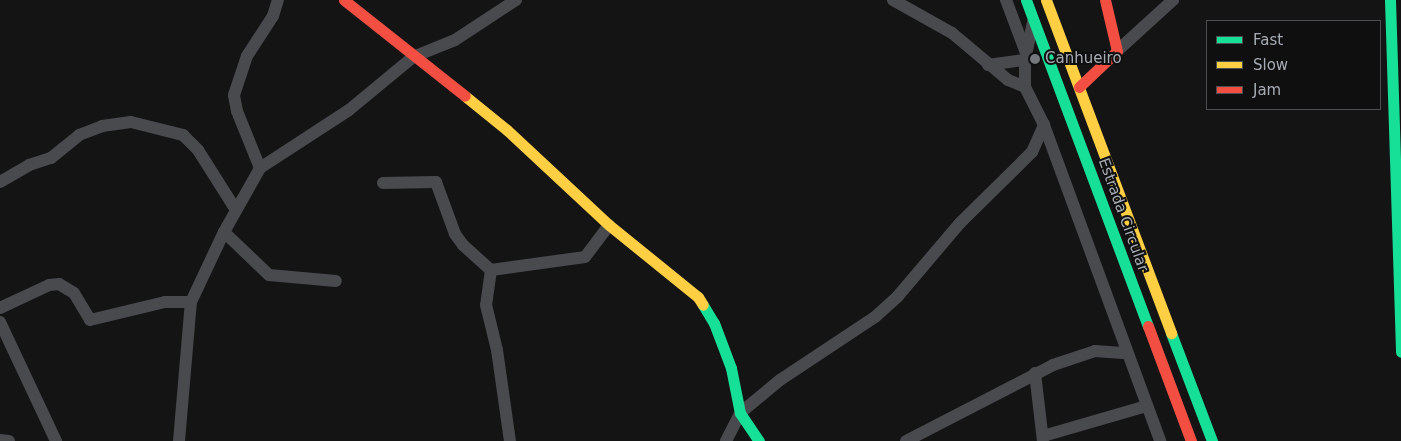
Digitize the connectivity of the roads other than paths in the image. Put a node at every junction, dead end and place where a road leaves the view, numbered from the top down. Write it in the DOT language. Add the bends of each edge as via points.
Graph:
graph roads {
  1 [pos="278,0"];
  2 [pos="344,0"];
  3 [pos="516,0"];
  4 [pos="894,0"];
  5 [pos="1006,0"];
  6 [pos="1026,0"];
  7 [pos="1046,0"];
  8 [pos="1105,0"];
  9 [pos="1173,0"];
  10 [pos="1390,0"];
  11 [pos="1033,21"];
  12 [pos="1118,51"];
  13 [pos="413,57"];
  14 [pos="1026,57"];
  15 [pos="988,65"];
  16 [pos="1025,87"];
  17 [pos="1079,87"];
  18 [pos="1044,125"];
  19 [pos="1032,152"];
  20 [pos="1054,152"];
  21 [pos="260,168"];
  22 [pos="0,182"];
  23 [pos="383,184"];
  24 [pos="1397,185"];
  25 [pos="236,210"];
  26 [pos="609,225"];
  27 [pos="224,232"];
  28 [pos="491,270"];
  29 [pos="336,281"];
  30 [pos="191,302"];
  31 [pos="1400,304"];
  32 [pos="0,308"];
  33 [pos="2,328"];
  34 [pos="1401,352"];
  35 [pos="1126,353"];
  36 [pos="1035,373"];
  37 [pos="1146,406"];
  38 [pos="740,413"];
  39 [pos="55,435"];
  40 [pos="1043,439"];
  41 [pos="0,440"];
  42 [pos="9,441"];
  43 [pos="65,441"];
  44 [pos="179,441"];
  45 [pos="510,441"];
  46 [pos="726,441"];
  47 [pos="759,441"];
  48 [pos="906,441"];
  49 [pos="1160,441"];
  50 [pos="1191,441"];
  51 [pos="1212,441"];
  1 -- 21 [label="street" via="273,16 247,56 234,95 237,111"];
  2 -- 13 [label="street"];
  3 -- 13 [label="street" via="455,40"];
  4 -- 15 [label="street" via="952,33"];
  5 -- 14 [label="street"];
  6 -- 11 [label="street, Estrada Circular"];
  7 -- 17 [label="street, Estrada Circular"];
  8 -- 12 [label="street"];
  9 -- 12 [label="street"];
  10 -- 24 [label="street"];
  11 -- 14 [label="street"];
  11 -- 50 [label="street, Estrada Circular"];
  12 -- 17 [label="street"];
  13 -- 21 [label="street" via="349,110"];
  13 -- 26 [label="street" via="507,130"];
  14 -- 15 [label="street"];
  14 -- 16 [label="street"];
  15 -- 16 [label="street" via="1008,80"];
  16 -- 18 [label="street"];
  17 -- 51 [label="street, Estrada Circular"];
  18 -- 19 [label="street"];
  18 -- 20 [label="street"];
  19 -- 20 [label="street"];
  19 -- 38 [label="street" via="973,209 898,296 875,317 780,380"];
  20 -- 35 [label="street"];
  21 -- 25 [label="street"];
  22 -- 25 [label="street" via="29,165 51,158 79,135 102,126 131,122 183,135 198,150"];
  23 -- 28 [label="street" via="436,182 455,234 463,246"];
  24 -- 31 [label="street"];
  25 -- 27 [label="street"];
  26 -- 28 [label="street" via="585,257"];
  26 -- 38 [label="street" via="698,296 714,323 731,368"];
  27 -- 29 [label="street" via="269,275"];
  27 -- 30 [label="street"];
  28 -- 45 [label="street" via="486,305 497,350"];
  30 -- 32 [label="street" via="165,302 90,320 74,293 59,284 49,285"];
  30 -- 44 [label="street"];
  31 -- 34 [label="street"];
  33 -- 39 [label="street"];
  35 -- 36 [label="street" via="1095,351"];
  35 -- 37 [label="street"];
  36 -- 40 [label="street"];
  36 -- 48 [label="street"];
  37 -- 40 [label="street"];
  37 -- 49 [label="street"];
  38 -- 46 [label="street"];
  38 -- 47 [label="street"];
  39 -- 43 [label="street"];
  41 -- 42 [label="street"];
}
